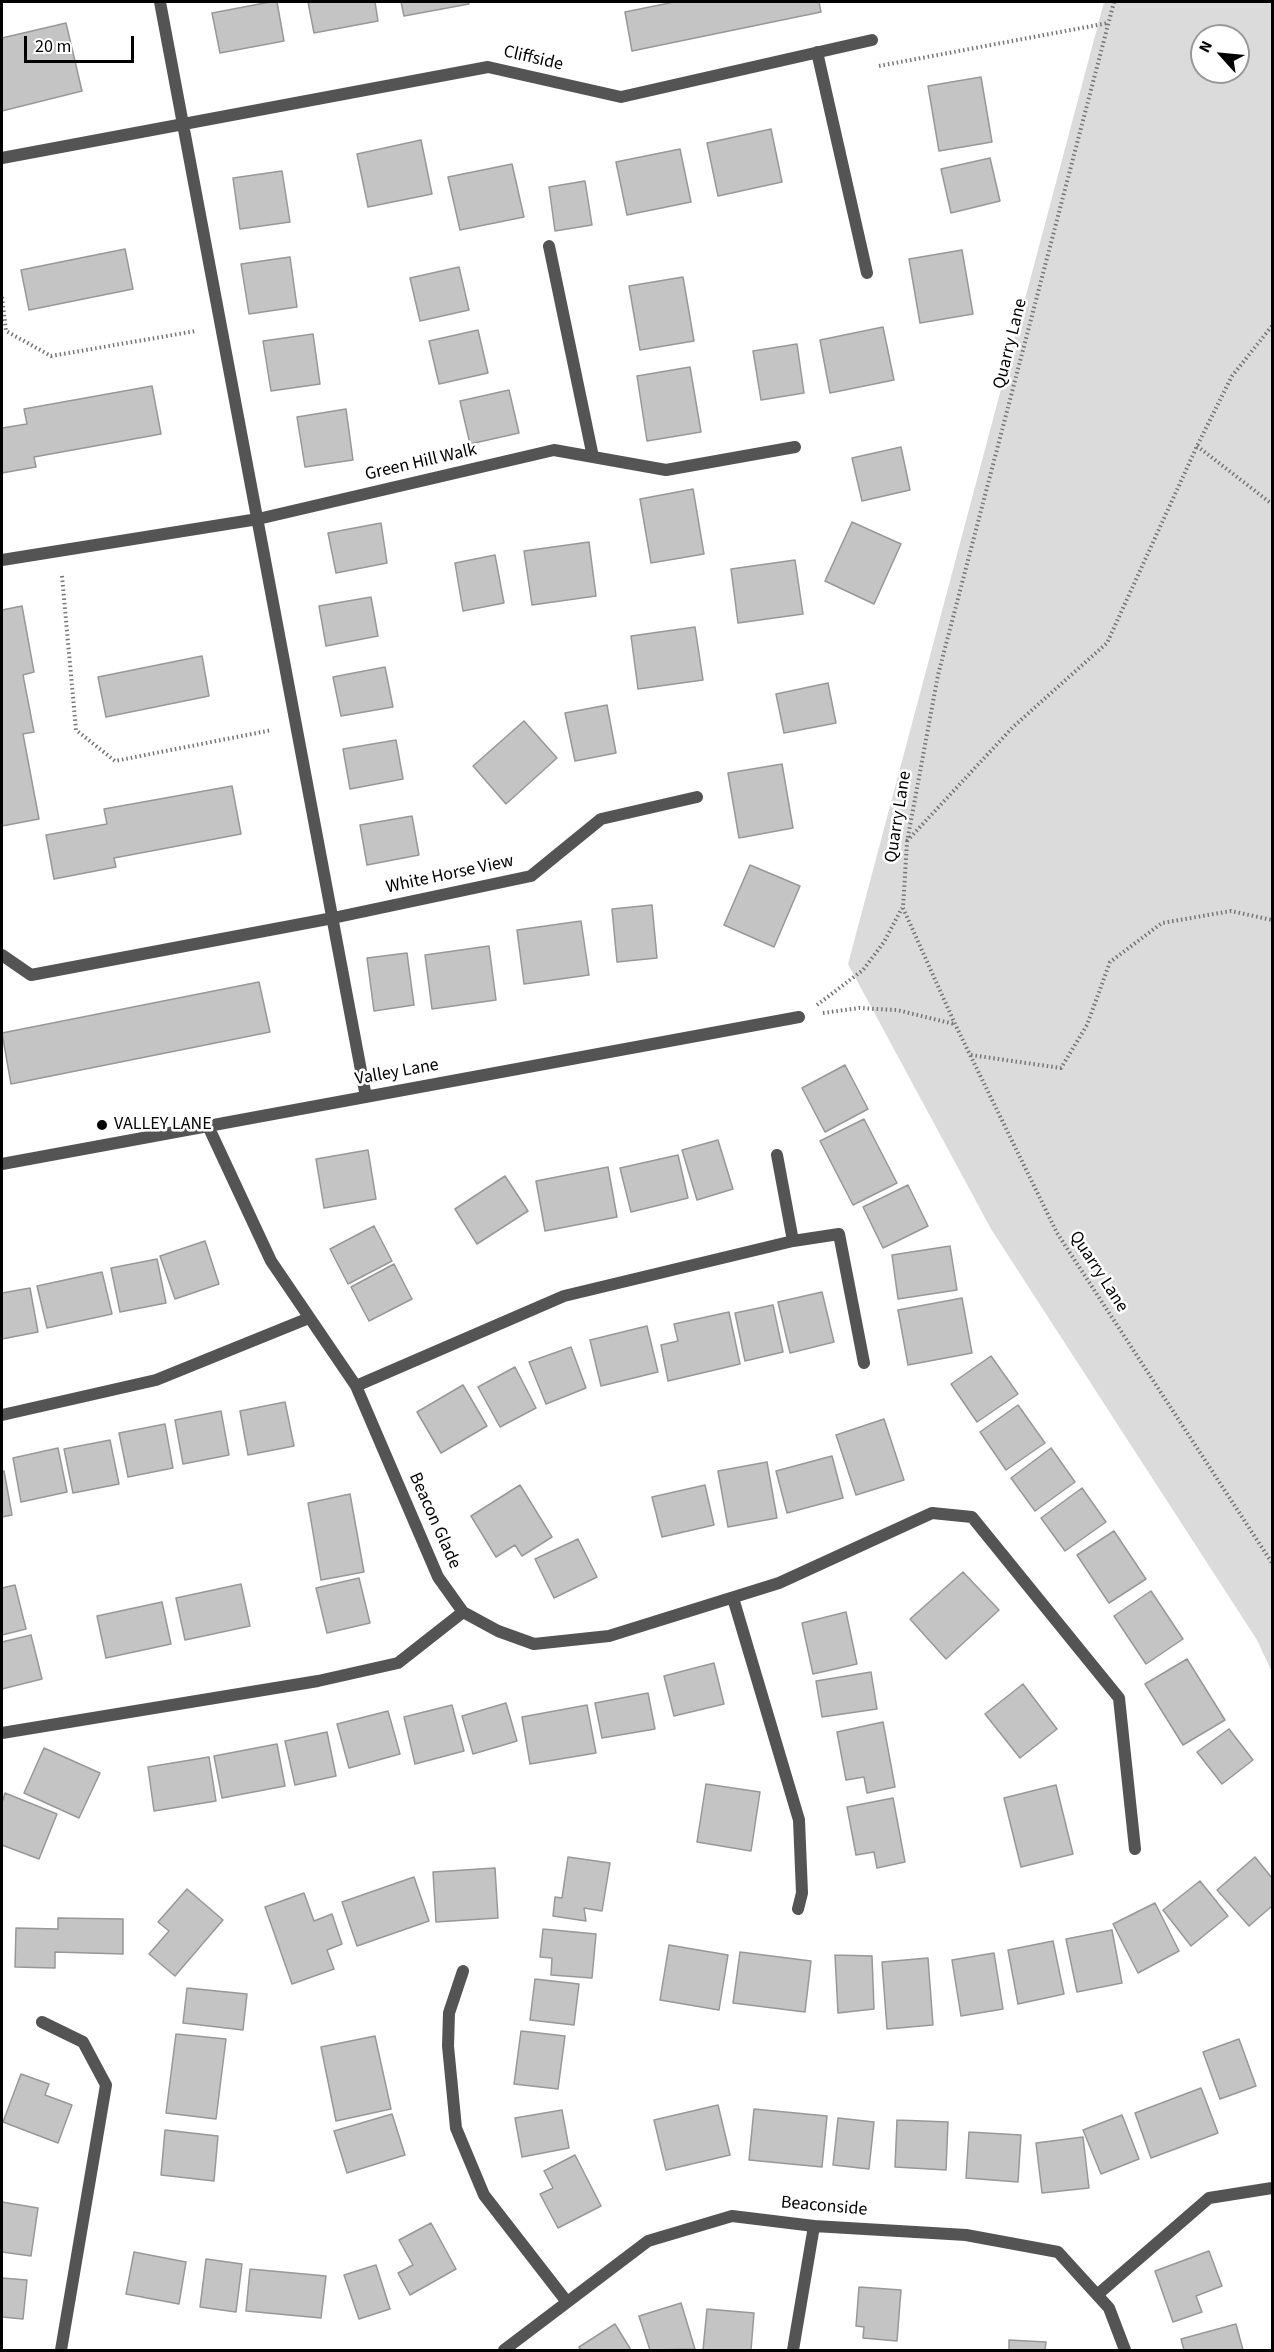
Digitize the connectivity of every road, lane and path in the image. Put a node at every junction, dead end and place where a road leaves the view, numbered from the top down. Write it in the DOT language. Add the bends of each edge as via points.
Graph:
graph roads {
  1 [pos="160,2"];
  2 [pos="1114,2"];
  3 [pos="1108,23"];
  4 [pos="872,40"];
  5 [pos="818,52"];
  6 [pos="183,123"];
  7 [pos="2,158"];
  8 [pos="549,246"];
  9 [pos="867,273"];
  10 [pos="2,297"];
  11 [pos="222,326"];
  12 [pos="1272,326"];
  13 [pos="1197,446"];
  14 [pos="795,447"];
  15 [pos="593,457"];
  16 [pos="1272,504"];
  17 [pos="258,519"];
  18 [pos="60,551"];
  19 [pos="2,561"];
  20 [pos="297,726"];
  21 [pos="697,797"];
  22 [pos="907,842"];
  23 [pos="903,908"];
  24 [pos="333,918"];
  25 [pos="1272,920"];
  26 [pos="2,955"];
  27 [pos="798,1017"];
  28 [pos="955,1024"];
  29 [pos="971,1055"];
  30 [pos="366,1097"];
  31 [pos="208,1126"];
  32 [pos="777,1155"];
  33 [pos="2,1164"];
  34 [pos="793,1241"];
  35 [pos="309,1318"];
  36 [pos="864,1363"];
  37 [pos="356,1386"];
  38 [pos="2,1415"];
  39 [pos="1272,1563"];
  40 [pos="733,1598"];
  41 [pos="463,1612"];
  42 [pos="2,1734"];
  43 [pos="1135,1849"];
  44 [pos="798,1909"];
  45 [pos="463,1971"];
  46 [pos="42,2022"];
  47 [pos="1272,2188"];
  48 [pos="814,2226"];
  49 [pos="1097,2295"];
  50 [pos="567,2302"];
  51 [pos="61,2350"];
  52 [pos="504,2350"];
  53 [pos="793,2350"];
  54 [pos="1125,2350"];
  1 -- 6 [label="street"];
  2 -- 3 [label="path, Quarry Lane"];
  3 -- 4 [label="path" via="876,67"];
  3 -- 22 [label="path, Quarry Lane" via="938,675"];
  4 -- 5 [label="street, Cliffside"];
  5 -- 6 [label="street, Cliffside" via="621,97 489,68"];
  5 -- 9 [label="street"];
  6 -- 7 [label="street, Cliffside"];
  6 -- 11 [label="street"];
  8 -- 15 [label="street"];
  10 -- 11 [label="path" via="6,331 51,356"];
  11 -- 17 [label="street"];
  12 -- 13 [label="path" via="1232,376"];
  13 -- 16 [label="path"];
  13 -- 22 [label="path" via="1107,643 1013,727"];
  14 -- 15 [label="street, Green Hill Walk" via="666,470"];
  15 -- 17 [label="street, Green Hill Walk" via="554,450"];
  17 -- 18 [label="street, Green Hill Walk"];
  17 -- 20 [label="street"];
  18 -- 19 [label="street, Green Hill Walk"];
  18 -- 20 [label="path" via="76,730 115,761"];
  20 -- 24 [label="street"];
  21 -- 24 [label="street, White Horse View" via="601,819 531,876"];
  22 -- 23 [label="path, Quarry Lane"];
  23 -- 27 [label="path" via="863,970"];
  23 -- 28 [label="path, Quarry Lane"];
  24 -- 26 [label="street, White Horse View" via="31,975"];
  24 -- 30 [label="street"];
  25 -- 29 [label="path" via="1231,910 1161,923 1110,963 1087,1025 1061,1068"];
  27 -- 28 [label="path" via="859,1008 897,1010"];
  27 -- 30 [label="street, Valley Lane"];
  28 -- 29 [label="path, Quarry Lane"];
  29 -- 39 [label="path, Quarry Lane" via="1057,1233"];
  30 -- 31 [label="street, Valley Lane"];
  31 -- 33 [label="street, Valley Lane"];
  31 -- 35 [label="street, Beacon Glade" via="271,1262"];
  32 -- 34 [label="street"];
  34 -- 36 [label="street" via="839,1234"];
  34 -- 37 [label="street" via="564,1296"];
  35 -- 37 [label="street, Beacon Glade"];
  35 -- 38 [label="street" via="156,1380"];
  37 -- 41 [label="street, Beacon Glade" via="438,1577"];
  40 -- 41 [label="street, Beacon Glade" via="609,1636 534,1644"];
  40 -- 43 [label="street, Beacon Glade" via="779,1583 932,1513 972,1517 1119,1698"];
  40 -- 44 [label="street" via="799,1820 802,1893"];
  41 -- 42 [label="street" via="398,1663 318,1681"];
  45 -- 50 [label="street" via="449,2013 448,2046 456,2128 484,2195"];
  46 -- 51 [label="street" via="84,2042 106,2085"];
  47 -- 49 [label="street" via="1209,2198"];
  48 -- 49 [label="street, Beaconside" via="966,2235 1058,2252"];
  48 -- 50 [label="street, Beaconside" via="732,2216 648,2241"];
  48 -- 53 [label="street"];
  49 -- 54 [label="street, Beaconside" via="1109,2308"];
  50 -- 52 [label="street, Beaconside"];
}
